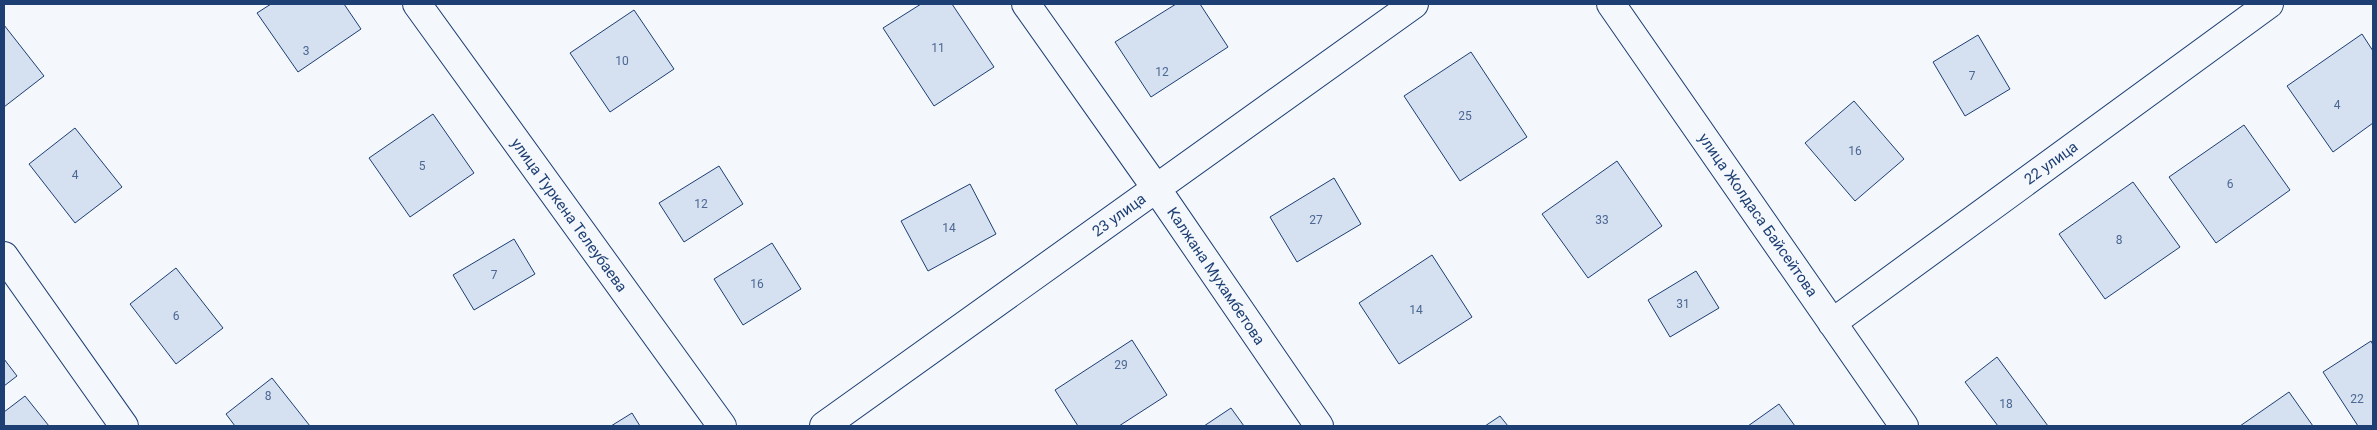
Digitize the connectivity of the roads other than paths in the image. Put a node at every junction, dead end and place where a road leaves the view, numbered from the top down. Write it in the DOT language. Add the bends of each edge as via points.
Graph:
graph roads {
  1 [pos="416,4"];
  2 [pos="1026,4"];
  3 [pos="1414,4"];
  4 [pos="1611,4"];
  5 [pos="2269,4"];
  6 [pos="1156,188"];
  7 [pos="4,256"];
  8 [pos="1832,323"];
  9 [pos="124,426"];
  10 [pos="722,426"];
  11 [pos="824,426"];
  12 [pos="1319,426"];
  13 [pos="1904,426"];
  1 -- 10 [label="street, улица Туркена Телеубаева"];
  2 -- 6 [label="street, Калжана Мухамбетова"];
  3 -- 6 [label="street, 23 улица"];
  4 -- 8 [label="street, улица Жолдаса Байсейтова"];
  5 -- 8 [label="street, 22 улица"];
  6 -- 11 [label="street, 23 улица"];
  6 -- 12 [label="street, Калжана Мухамбетова"];
  7 -- 9 [label="street"];
  8 -- 13 [label="street, улица Жолдаса Байсейтова"];
}
